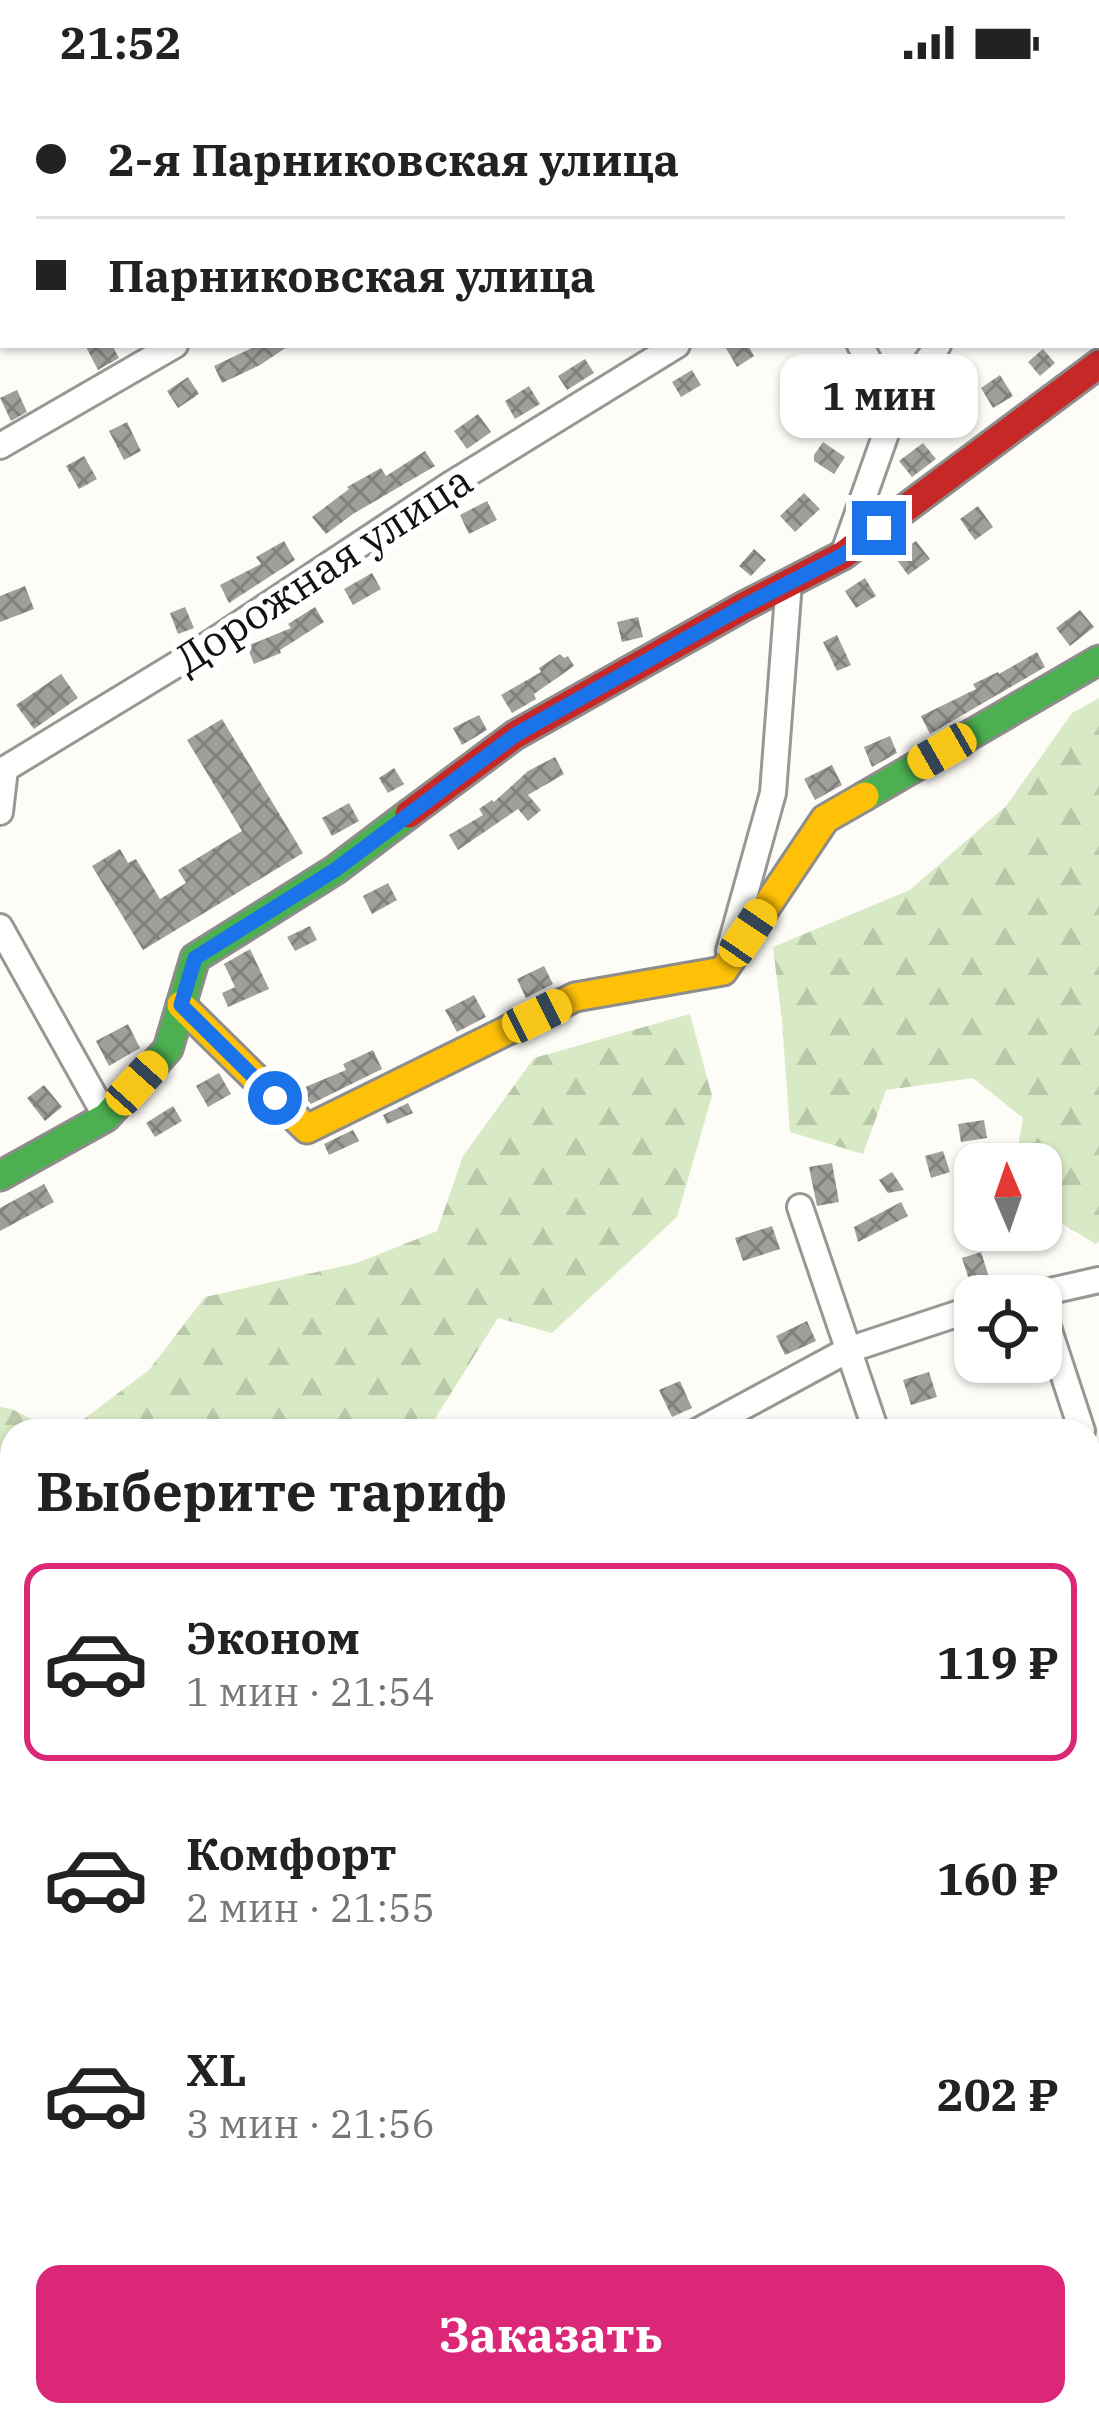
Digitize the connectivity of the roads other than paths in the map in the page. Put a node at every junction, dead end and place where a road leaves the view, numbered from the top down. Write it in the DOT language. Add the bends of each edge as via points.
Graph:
graph roads {
  1 [pos="170,348"];
  2 [pos="672,348"];
  3 [pos="862,348"];
  4 [pos="936,348"];
  5 [pos="1099,364"];
  6 [pos="895,408"];
  7 [pos="0,446"];
  8 [pos="843,555"];
  9 [pos="789,582"];
  10 [pos="1099,660"];
  11 [pos="2,766"];
  12 [pos="0,812"];
  13 [pos="0,927"];
  14 [pos="723,971"];
  15 [pos="181,1005"];
  16 [pos="106,1117"];
  17 [pos="0,1176"];
  18 [pos="800,1207"];
  19 [pos="1099,1280"];
  20 [pos="1062,1291"];
  21 [pos="954,1316"];
  22 [pos="848,1350"];
  23 [pos="1062,1373"];
  24 [pos="720,1419"];
  25 [pos="872,1419"];
  26 [pos="1078,1419"];
  1 -- 7 [label="street"];
  2 -- 11 [label="street, Дорожная улица" via="197,652"];
  3 -- 6 [label="street"];
  4 -- 6 [label="street"];
  5 -- 8 [label="street"];
  6 -- 8 [label="street"];
  8 -- 9 [label="street"];
  9 -- 14 [label="street" via="773,793"];
  9 -- 15 [label="street" via="515,735 335,870 195,958"];
  10 -- 14 [label="street" via="825,819"];
  11 -- 12 [label="street, Дорожная улица"];
  13 -- 16 [label="street"];
  14 -- 15 [label="street" via="575,997 307,1130"];
  15 -- 16 [label="street" via="168,1049"];
  16 -- 17 [label="street"];
  18 -- 22 [label="street"];
  19 -- 20 [label="street"];
  21 -- 22 [label="street"];
  22 -- 24 [label="street"];
  22 -- 25 [label="street"];
  23 -- 26 [label="street"];
}
